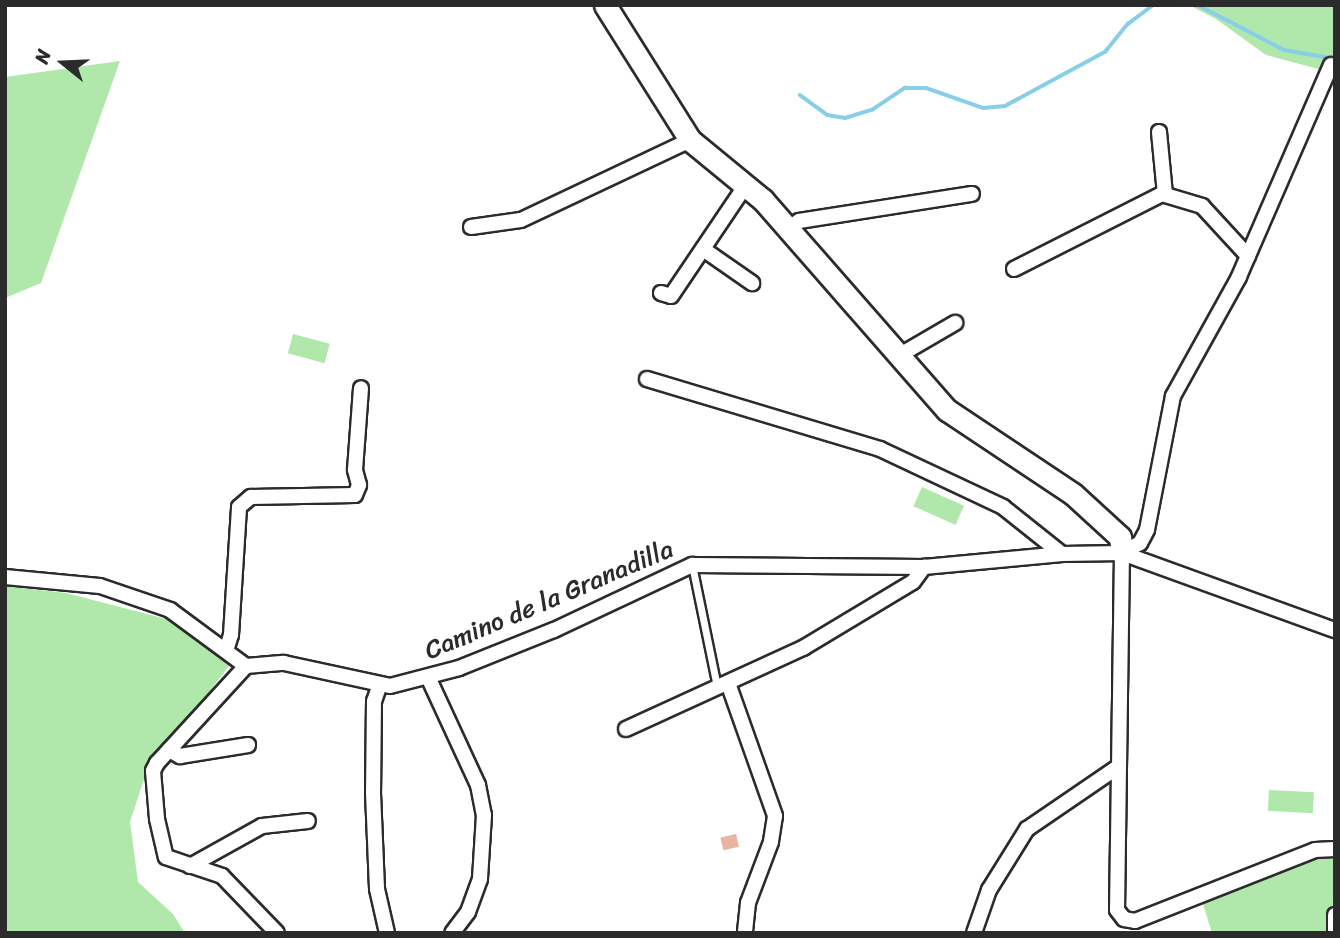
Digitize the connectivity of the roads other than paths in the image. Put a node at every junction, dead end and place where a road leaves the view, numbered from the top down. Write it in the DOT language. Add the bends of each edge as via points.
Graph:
graph roads {
  1 [pos="606,5"];
  2 [pos="1333,61"];
  3 [pos="1159,132"];
  4 [pos="690,140"];
  5 [pos="746,185"];
  6 [pos="972,194"];
  7 [pos="1166,194"];
  8 [pos="471,227"];
  9 [pos="789,228"];
  10 [pos="703,249"];
  11 [pos="1248,256"];
  12 [pos="1014,269"];
  13 [pos="752,283"];
  14 [pos="661,293"];
  15 [pos="955,323"];
  16 [pos="900,355"];
  17 [pos="647,379"];
  18 [pos="361,388"];
  19 [pos="1122,553"];
  20 [pos="1062,554"];
  21 [pos="692,565"];
  22 [pos="924,567"];
  23 [pos="5,577"];
  24 [pos="1335,630"];
  25 [pos="226,651"];
  26 [pos="246,666"];
  27 [pos="429,679"];
  28 [pos="380,684"];
  29 [pos="723,686"];
  30 [pos="626,729"];
  31 [pos="248,745"];
  32 [pos="169,750"];
  33 [pos="1118,767"];
  34 [pos="308,821"];
  35 [pos="1335,849"];
  36 [pos="190,866"];
  37 [pos="1335,915"];
  38 [pos="276,933"];
  39 [pos="387,933"];
  40 [pos="452,933"];
  41 [pos="745,933"];
  42 [pos="974,933"];
  43 [pos="1335,933"];
  1 -- 4 [label="street"];
  2 -- 11 [label="street"];
  3 -- 7 [label="street"];
  4 -- 5 [label="street"];
  4 -- 8 [label="street" via="521,220"];
  5 -- 9 [label="street"];
  5 -- 10 [label="street"];
  6 -- 9 [label="street" via="799,221"];
  7 -- 11 [label="street" via="1202,206"];
  7 -- 12 [label="street"];
  9 -- 16 [label="street"];
  10 -- 13 [label="street"];
  10 -- 14 [label="street" via="671,296"];
  11 -- 19 [label="street" via="1173,396 1147,530 1140,543"];
  15 -- 16 [label="street"];
  16 -- 19 [label="street" via="947,410 1073,494 1121,537"];
  17 -- 20 [label="street" via="880,449 1003,507"];
  18 -- 25 [label="street" via="355,470 359,489 355,495 251,497 239,506 231,635"];
  19 -- 20 [label="street, Camino de la Granadilla"];
  19 -- 24 [label="street, Camino de la Granadilla"];
  19 -- 33 [label="street"];
  20 -- 22 [label="street, Camino de la Granadilla"];
  21 -- 22 [label="street, Camino de la Granadilla"];
  21 -- 27 [label="street, Camino de la Granadilla" via="554,630"];
  21 -- 29 [label="lane"];
  22 -- 29 [label="street" via="913,582 857,616"];
  23 -- 25 [label="street" via="100,586 170,610"];
  25 -- 26 [label="street"];
  26 -- 28 [label="street, Camino de la Granadilla" via="284,663"];
  26 -- 32 [label="street"];
  27 -- 28 [label="street, Camino de la Granadilla"];
  27 -- 40 [label="street" via="478,785 484,815 480,879 468,912"];
  28 -- 39 [label="street" via="374,701 373,793 377,888"];
  29 -- 30 [label="street"];
  29 -- 41 [label="street" via="775,816 771,842 748,903"];
  31 -- 32 [label="street" via="180,756"];
  32 -- 36 [label="street" via="153,771 157,819 166,857"];
  33 -- 35 [label="street" via="1116,904 1124,919 1135,921 1315,850"];
  33 -- 42 [label="street" via="1027,829 989,890"];
  34 -- 36 [label="street" via="262,826"];
  36 -- 38 [label="street" via="222,876 238,888"];
  37 -- 43 [label="street"];
}
